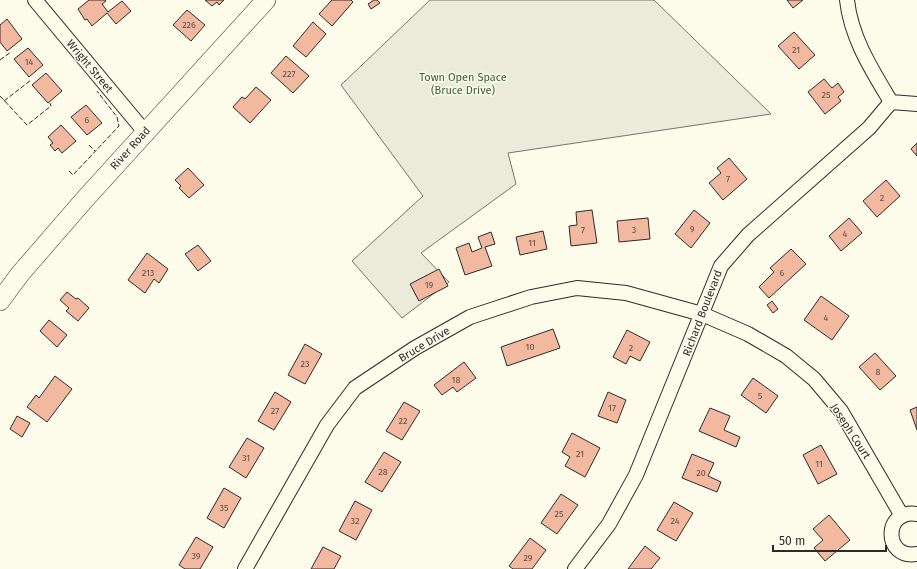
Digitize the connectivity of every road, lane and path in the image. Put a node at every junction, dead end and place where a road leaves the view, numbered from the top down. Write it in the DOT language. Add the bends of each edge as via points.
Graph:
graph roads {
  1 [pos="35,0"];
  2 [pos="266,0"];
  3 [pos="847,0"];
  4 [pos="891,102"];
  5 [pos="917,104"];
  6 [pos="145,132"];
  7 [pos="0,301"];
  8 [pos="702,314"];
  9 [pos="917,514"];
  10 [pos="902,516"];
  11 [pos="917,554"];
  12 [pos="245,569"];
  13 [pos="575,569"];
  1 -- 6 [label="street, Wright Street"];
  2 -- 6 [label="main road, River Road"];
  3 -- 4 [label="street" via="863,55"];
  4 -- 5 [label="street"];
  4 -- 8 [label="street, Richard Boulevard" via="869,128 748,235 721,266"];
  6 -- 7 [label="main road, River Road" via="20,274"];
  8 -- 10 [label="street, Joseph Court" via="748,334 786,356 814,379 841,411"];
  8 -- 12 [label="street, Bruce Drive" via="626,293 577,288 531,296 470,317 355,388 327,425"];
  8 -- 13 [label="street, Richard Boulevard" via="636,475 609,524"];
  9 -- 10 [label="street"];
  10 -- 11 [label="street" via="892,527 893,543 901,552 908,555"];
}
